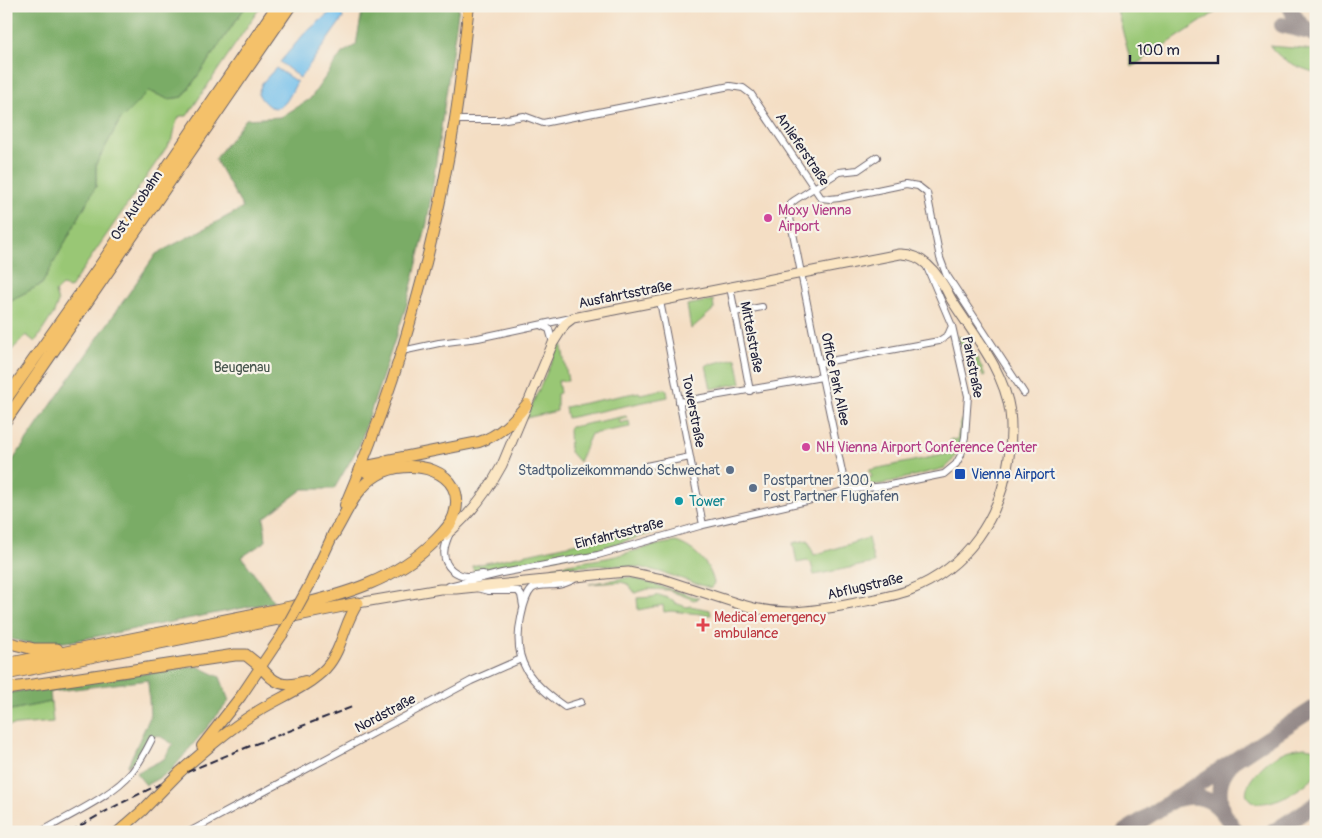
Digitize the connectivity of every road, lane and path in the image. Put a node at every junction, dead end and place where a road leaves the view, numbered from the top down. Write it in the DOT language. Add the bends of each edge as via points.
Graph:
graph roads {
  1 [pos="277,6"];
  2 [pos="290,6"];
  3 [pos="469,6"];
  4 [pos="455,120"];
  5 [pos="200,128"];
  6 [pos="186,149"];
  7 [pos="877,157"];
  8 [pos="813,189"];
  9 [pos="926,263"];
  10 [pos="802,272"];
  11 [pos="730,288"];
  12 [pos="660,301"];
  13 [pos="762,307"];
  14 [pos="734,312"];
  15 [pos="572,318"];
  16 [pos="538,324"];
  17 [pos="952,326"];
  18 [pos="552,343"];
  19 [pos="402,351"];
  20 [pos="819,363"];
  21 [pos="822,377"];
  22 [pos="750,391"];
  23 [pos="1024,393"];
  24 [pos="6,399"];
  25 [pos="679,402"];
  26 [pos="527,404"];
  27 [pos="6,420"];
  28 [pos="370,446"];
  29 [pos="690,457"];
  30 [pos="388,460"];
  31 [pos="646,466"];
  32 [pos="362,467"];
  33 [pos="378,474"];
  34 [pos="885,486"];
  35 [pos="846,490"];
  36 [pos="703,525"];
  37 [pos="450,532"];
  38 [pos="333,535"];
  39 [pos="425,551"];
  40 [pos="502,573"];
  41 [pos="580,577"];
  42 [pos="473,587"];
  43 [pos="440,589"];
  44 [pos="358,602"];
  45 [pos="523,611"];
  46 [pos="6,642"];
  47 [pos="78,648"];
  48 [pos="520,659"];
  49 [pos="6,664"];
  50 [pos="261,667"];
  51 [pos="6,674"];
  52 [pos="316,676"];
  53 [pos="6,689"];
  54 [pos="581,702"];
  55 [pos="152,739"];
  56 [pos="180,772"];
  57 [pos="41,832"];
  58 [pos="118,832"];
  59 [pos="188,832"];
  1 -- 5 [label="highway, Ost Autobahn"];
  2 -- 5 [label="highway, Ost Autobahn"];
  3 -- 4 [label="main road"];
  4 -- 8 [label="street, Anlieferstraße" via="500,120 524,116 543,123 730,86 743,88 751,94"];
  4 -- 19 [label="main road" via="426,260"];
  5 -- 6 [label="highway, Ost Autobahn"];
  6 -- 24 [label="highway, Ost Autobahn"];
  6 -- 27 [label="highway, Ost Autobahn"];
  7 -- 8 [label="street, Office Park Allee" via="858,170 839,172"];
  8 -- 10 [label="street, Office Park Allee" via="792,203 789,213"];
  8 -- 23 [label="street, Anlieferstraße" via="824,199 913,184 927,193 946,274"];
  9 -- 10 [label="street, Ausfahrtsstraße" via="913,255 900,254"];
  9 -- 17 [label="street, Parkstraße"];
  9 -- 41 [label="street, Abflugstraße, bridge" via="994,365 1009,404 1012,434 1000,497 975,543 952,565 932,580 908,591 816,611 776,613 628,572"];
  10 -- 11 [label="street, Ausfahrtsstraße"];
  10 -- 20 [label="street, Office Park Allee"];
  11 -- 12 [label="street, Ausfahrtsstraße"];
  11 -- 14 [label="street, Mittelstraße"];
  12 -- 15 [label="street, Ausfahrtsstraße"];
  12 -- 25 [label="street, Towerstraße"];
  13 -- 14 [label="street"];
  14 -- 22 [label="street, Mittelstraße"];
  15 -- 16 [label="street"];
  15 -- 18 [label="street, Ausfahrtsstraße"];
  16 -- 18 [label="street" via="549,329"];
  16 -- 19 [label="street"];
  17 -- 20 [label="street" via="948,335 938,341"];
  17 -- 34 [label="street, Parkstraße" via="968,396 961,455 944,474"];
  18 -- 26 [label="street, Ausfahrtsstraße"];
  19 -- 28 [label="main road"];
  20 -- 21 [label="street, Office Park Allee"];
  21 -- 22 [label="street"];
  21 -- 35 [label="street, Office Park Allee"];
  22 -- 25 [label="street"];
  25 -- 29 [label="street, Towerstraße"];
  26 -- 30 [label="main road" via="492,438"];
  26 -- 37 [label="street, Ausfahrtsstraße" via="492,482"];
  28 -- 30 [label="main road" via="374,455"];
  28 -- 32 [label="main road"];
  29 -- 31 [label="street"];
  29 -- 36 [label="street, Towerstraße"];
  30 -- 32 [label="main road"];
  32 -- 33 [label="highway" via="364,471"];
  32 -- 38 [label="main road"];
  33 -- 38 [label="highway" via="356,494"];
  33 -- 39 [label="highway" via="395,468 422,467 440,474 452,488 456,506 454,518"];
  34 -- 35 [label="street, Einfahrtsstraße"];
  35 -- 36 [label="street, Einfahrtsstraße"];
  36 -- 40 [label="street, Einfahrtsstraße" via="598,555"];
  37 -- 39 [label="street, Ausfahrtsstraße"];
  37 -- 40 [label="street" via="444,556 452,570 466,576"];
  38 -- 50 [label="main road, bridge" via="310,584"];
  39 -- 47 [label="highway" via="391,574 336,597"];
  40 -- 43 [label="street, Einfahrtsstraße"];
  41 -- 42 [label="street, Abflugstraße"];
  41 -- 45 [label="street" via="562,584 534,587 527,596"];
  42 -- 43 [label="street, Abflugstraße"];
  42 -- 45 [label="street" via="518,592 523,600"];
  43 -- 44 [label="street, Einfahrtsstraße"];
  44 -- 51 [label="highway"];
  44 -- 52 [label="main road" via="338,651"];
  45 -- 48 [label="street" via="518,640"];
  46 -- 47 [label="highway" via="34,649"];
  47 -- 49 [label="highway"];
  48 -- 54 [label="street" via="536,685 565,707"];
  48 -- 59 [label="street, Nordstraße" via="471,681"];
  50 -- 52 [label="main road" via="279,684 297,684"];
  50 -- 53 [label="highway" via="246,655 235,655"];
  50 -- 56 [label="main road"];
  52 -- 56 [label="main road" via="257,711"];
  55 -- 57 [label="street" via="131,773 120,784"];
  56 -- 58 [label="main road, bridge"];
}
